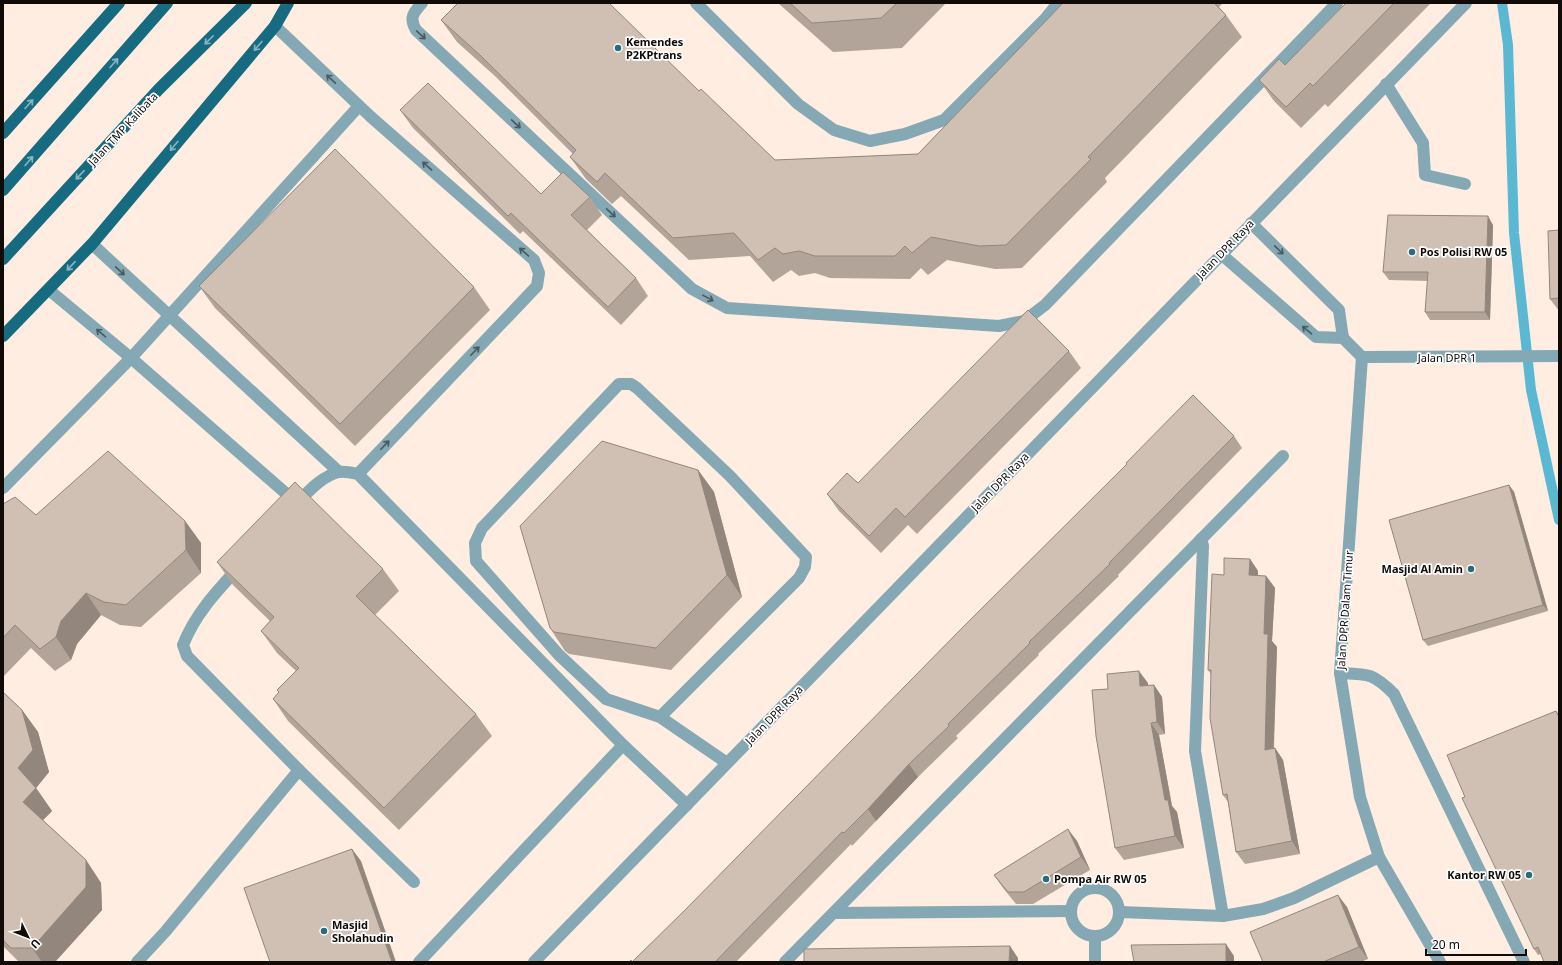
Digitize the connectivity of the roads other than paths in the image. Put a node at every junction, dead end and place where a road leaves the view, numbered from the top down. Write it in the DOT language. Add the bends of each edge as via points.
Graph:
graph roads {
  1 [pos="119,3"];
  2 [pos="167,3"];
  3 [pos="246,3"];
  4 [pos="288,3"];
  5 [pos="422,3"];
  6 [pos="696,3"];
  7 [pos="1058,3"];
  8 [pos="1337,3"];
  9 [pos="1463,6"];
  10 [pos="275,26"];
  11 [pos="1386,84"];
  12 [pos="359,106"];
  13 [pos="3,133"];
  14 [pos="1464,184"];
  15 [pos="3,190"];
  16 [pos="1251,223"];
  17 [pos="92,244"];
  18 [pos="1221,254"];
  19 [pos="3,259"];
  20 [pos="49,290"];
  21 [pos="169,316"];
  22 [pos="3,336"];
  23 [pos="1343,338"];
  24 [pos="1559,356"];
  25 [pos="1362,357"];
  26 [pos="131,358"];
  27 [pos="1283,456"];
  28 [pos="339,472"];
  29 [pos="358,474"];
  30 [pos="3,488"];
  31 [pos="298,503"];
  32 [pos="287,514"];
  33 [pos="1202,539"];
  34 [pos="250,556"];
  35 [pos="1340,673"];
  36 [pos="660,717"];
  37 [pos="623,745"];
  38 [pos="727,763"];
  39 [pos="298,770"];
  40 [pos="687,805"];
  41 [pos="1379,857"];
  42 [pos="414,882"];
  43 [pos="1071,911"];
  44 [pos="1120,912"];
  45 [pos="834,913"];
  46 [pos="1223,916"];
  47 [pos="1095,936"];
  48 [pos="137,962"];
  49 [pos="419,962"];
  50 [pos="534,962"];
  51 [pos="785,962"];
  52 [pos="1095,962"];
  53 [pos="1440,962"];
  54 [pos="1524,962"];
  13 -- 1 [label="main road, one-way"];
  15 -- 2 [label="main road, one-way"];
  3 -- 19 [label="main road, Jalan TMP Kalibata, one-way" via="159,89"];
  4 -- 10 [label="main road"];
  5 -- 8 [label="street, one-way" via="413,13 412,22 416,30 692,289 727,308 999,326 1024,321 1045,306"];
  6 -- 7 [label="street" via="798,104 834,130 870,141 905,134 944,120"];
  9 -- 11 [label="street, Jalan DPR Raya"];
  12 -- 10 [label="street, one-way"];
  10 -- 17 [label="main road, one-way"];
  11 -- 14 [label="street" via="1423,143 1425,175"];
  11 -- 16 [label="street, Jalan DPR Raya"];
  12 -- 21 [label="street"];
  29 -- 12 [label="street, one-way" via="537,286 540,273 534,260"];
  16 -- 18 [label="street, Jalan DPR Raya"];
  16 -- 23 [label="street, one-way" via="1339,310"];
  17 -- 20 [label="main road, one-way"];
  17 -- 21 [label="street, one-way"];
  23 -- 18 [label="street, one-way" via="1316,337"];
  18 -- 38 [label="street, Jalan DPR Raya"];
  20 -- 22 [label="main road"];
  26 -- 20 [label="street, one-way"];
  21 -- 26 [label="street"];
  21 -- 28 [label="street"];
  23 -- 25 [label="street"];
  24 -- 25 [label="street, Jalan DPR 1"];
  25 -- 35 [label="street, Jalan DPR Dalam Timur"];
  26 -- 30 [label="street"];
  26 -- 31 [label="street"];
  27 -- 33 [label="street"];
  28 -- 29 [label="street"];
  28 -- 31 [label="street" via="315,485"];
  29 -- 37 [label="street"];
  31 -- 32 [label="street"];
  33 -- 45 [label="street"];
  33 -- 46 [label="street" via="1195,751"];
  34 -- 39 [label="street" via="207,602 189,629 183,645 187,656"];
  35 -- 41 [label="street, Jalan DPR Dalam Timur" via="1360,797"];
  35 -- 54 [label="street" via="1370,675 1383,682 1394,694"];
  36 -- 36 [label="street" via="799,578 806,567 806,557 730,476 648,398 631,384 619,384 482,528 475,543 476,561 558,655 606,699"];
  36 -- 38 [label="street"];
  37 -- 40 [label="street"];
  37 -- 49 [label="street"];
  38 -- 40 [label="street, Jalan DPR Raya"];
  39 -- 42 [label="street"];
  39 -- 48 [label="street"];
  40 -- 50 [label="street, Jalan DPR Raya"];
  41 -- 46 [label="street" via="1294,898 1263,909"];
  41 -- 53 [label="street, Jalan DPR Dalam Timur"];
  43 -- 44 [label="street" via="1078,894 1096,887 1114,895"];
  43 -- 45 [label="street"];
  43 -- 47 [label="street" via="1072,921 1078,929"];
  44 -- 46 [label="street"];
  44 -- 47 [label="street" via="1118,922 1112,930 1104,935"];
  45 -- 51 [label="street"];
  47 -- 52 [label="street"];
}
